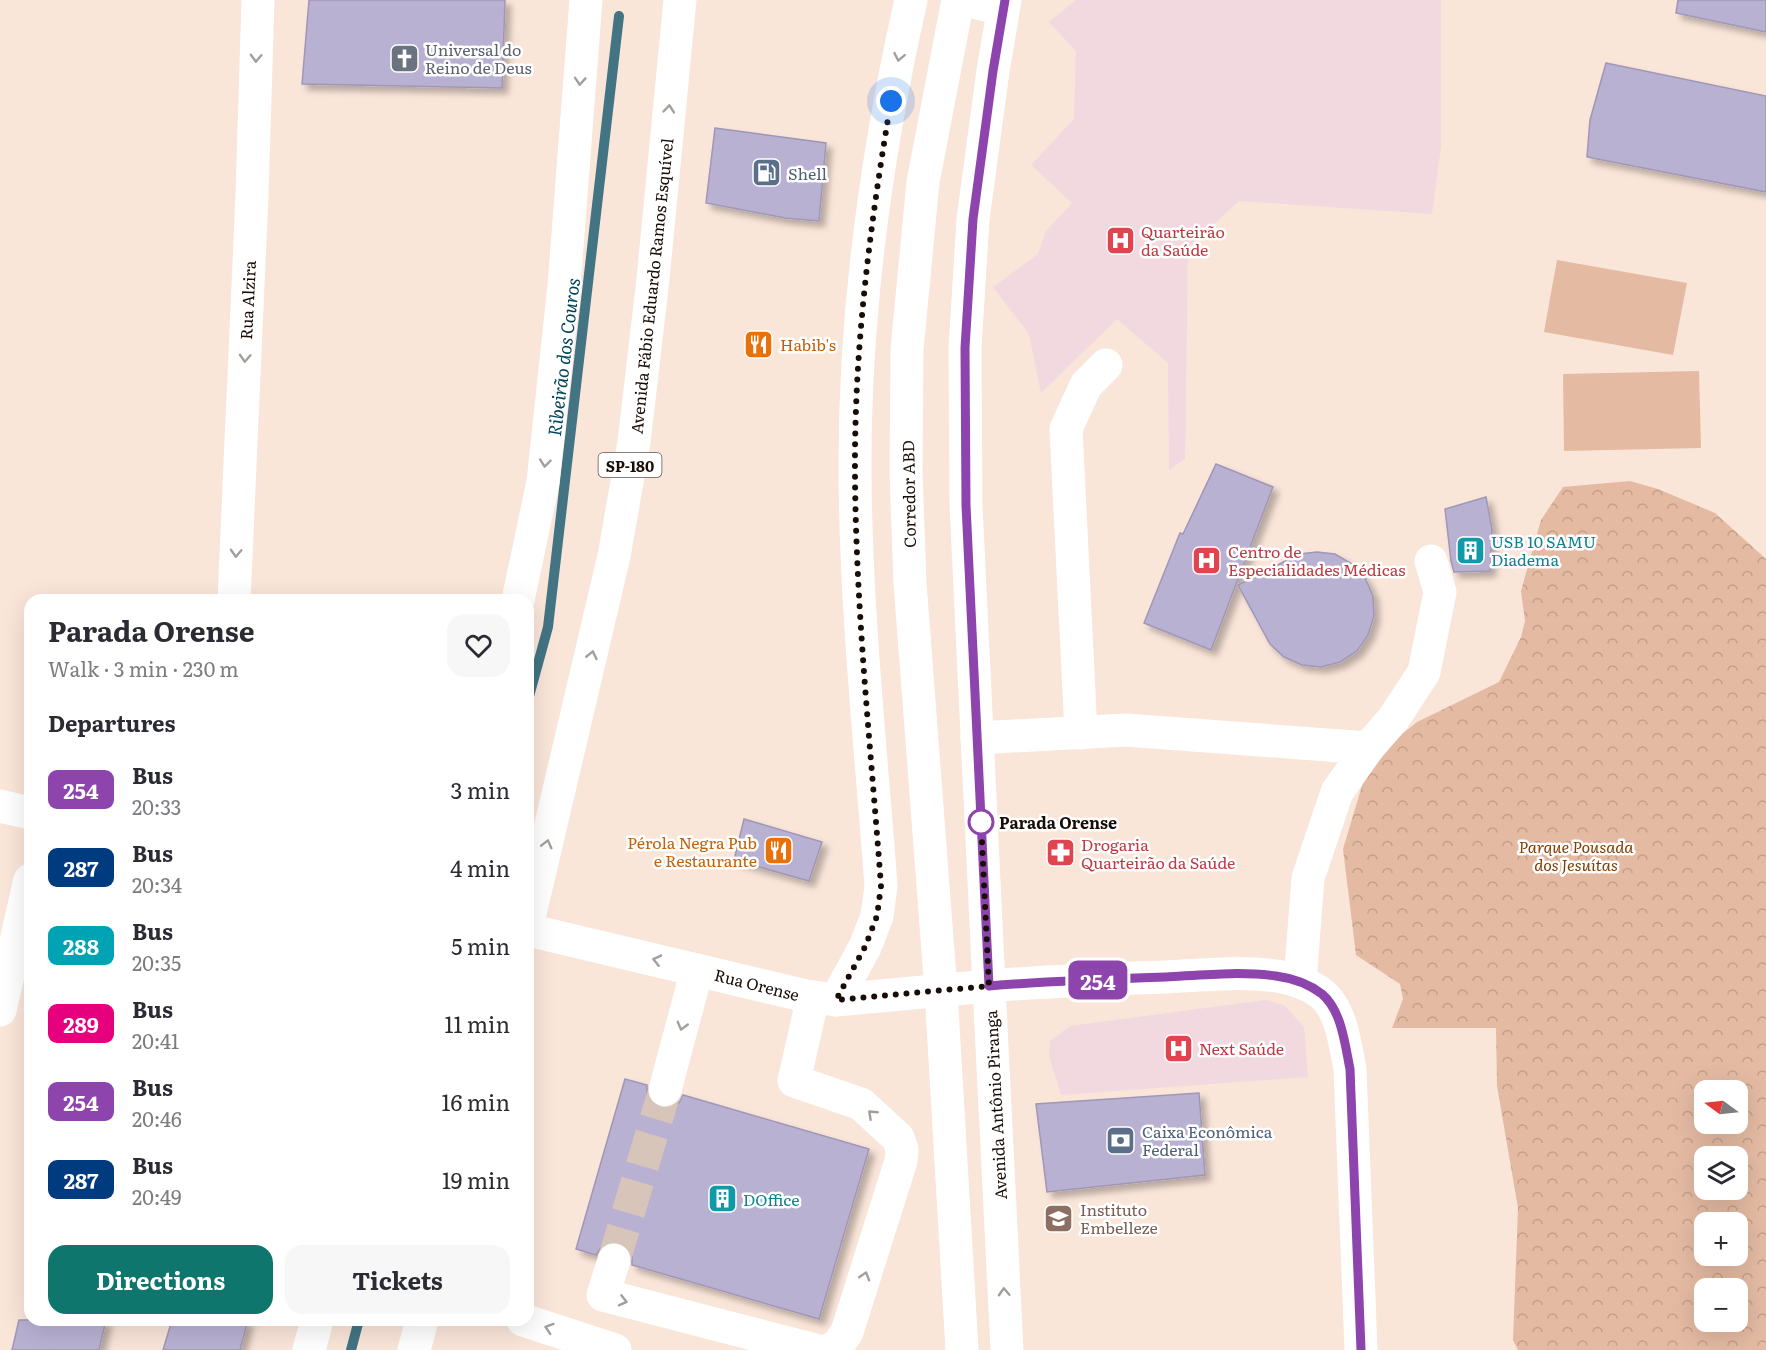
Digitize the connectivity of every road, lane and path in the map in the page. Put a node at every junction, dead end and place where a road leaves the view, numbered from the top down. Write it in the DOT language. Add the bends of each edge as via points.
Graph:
graph roads {
  1 [pos="258,0"];
  2 [pos="586,0"];
  3 [pos="680,0"];
  4 [pos="911,0"];
  5 [pos="958,0"];
  6 [pos="964,0"];
  7 [pos="1004,5"];
  8 [pos="1106,365"];
  9 [pos="1431,561"];
  10 [pos="234,594"];
  11 [pos="519,594"];
  12 [pos="1081,733"];
  13 [pos="977,738"];
  14 [pos="1368,748"];
  15 [pos="0,806"];
  16 [pos="24,812"];
  17 [pos="534,897"];
  18 [pos="24,906"];
  19 [pos="534,931"];
  20 [pos="697,970"];
  21 [pos="1300,982"];
  22 [pos="989,986"];
  23 [pos="942,991"];
  24 [pos="824,998"];
  25 [pos="0,1010"];
  26 [pos="664,1090"];
  27 [pos="614,1260"];
  28 [pos="534,1324"];
  29 [pos="315,1326"];
  30 [pos="420,1326"];
  31 [pos="309,1350"];
  32 [pos="414,1350"];
  33 [pos="615,1350"];
  34 [pos="815,1350"];
  35 [pos="829,1350"];
  36 [pos="962,1350"];
  37 [pos="1007,1350"];
  38 [pos="1362,1350"];
  1 -- 10 [label="main road, Rua Alzira, one-way"];
  2 -- 11 [label="main road, one-way" via="564,286 543,482"];
  17 -- 3 [label="main road, Avenida Fábio Eduardo Ramos Esquível / SP-180, one-way" via="612,568 634,442"];
  4 -- 24 [label="main road, one-way" via="873,207 859,342 855,474 859,585 881,886 877,916 865,947"];
  5 -- 23 [label="main road, Corredor ABD" via="923,182 907,349 910,583"];
  6 -- 7 [label="main road"];
  7 -- 13 [label="main road, Avenida Antônio Piranga" via="973,219 965,348 966,505"];
  8 -- 12 [label="main road" via="1086,385 1066,429"];
  9 -- 14 [label="main road" via="1440,592 1424,672 1394,718"];
  12 -- 13 [label="main road"];
  12 -- 14 [label="main road" via="1125,730"];
  13 -- 22 [label="main road, Avenida Antônio Piranga"];
  14 -- 21 [label="main road" via="1337,792 1308,878"];
  15 -- 16 [label="main road"];
  18 -- 25 [label="main road"];
  20 -- 19 [label="main road, Rua Orense, one-way"];
  20 -- 24 [label="main road, Rua Orense"];
  20 -- 26 [label="main road, one-way"];
  21 -- 22 [label="main road, Rua Orense" via="1276,976 1234,974"];
  21 -- 38 [label="main road, Rua Orense" via="1333,1005 1350,1069"];
  22 -- 23 [label="main road, Rua Orense"];
  37 -- 22 [label="main road, Avenida Antônio Piranga, one-way"];
  23 -- 24 [label="main road, Rua Orense"];
  23 -- 36 [label="main road"];
  35 -- 24 [label="main road, one-way" via="847,1332 902,1149 898,1138 861,1104 794,1082"];
  27 -- 34 [label="main road, one-way" via="603,1295"];
  33 -- 28 [label="main road, one-way"];
  29 -- 31 [label="main road"];
  30 -- 32 [label="main road"];
}
